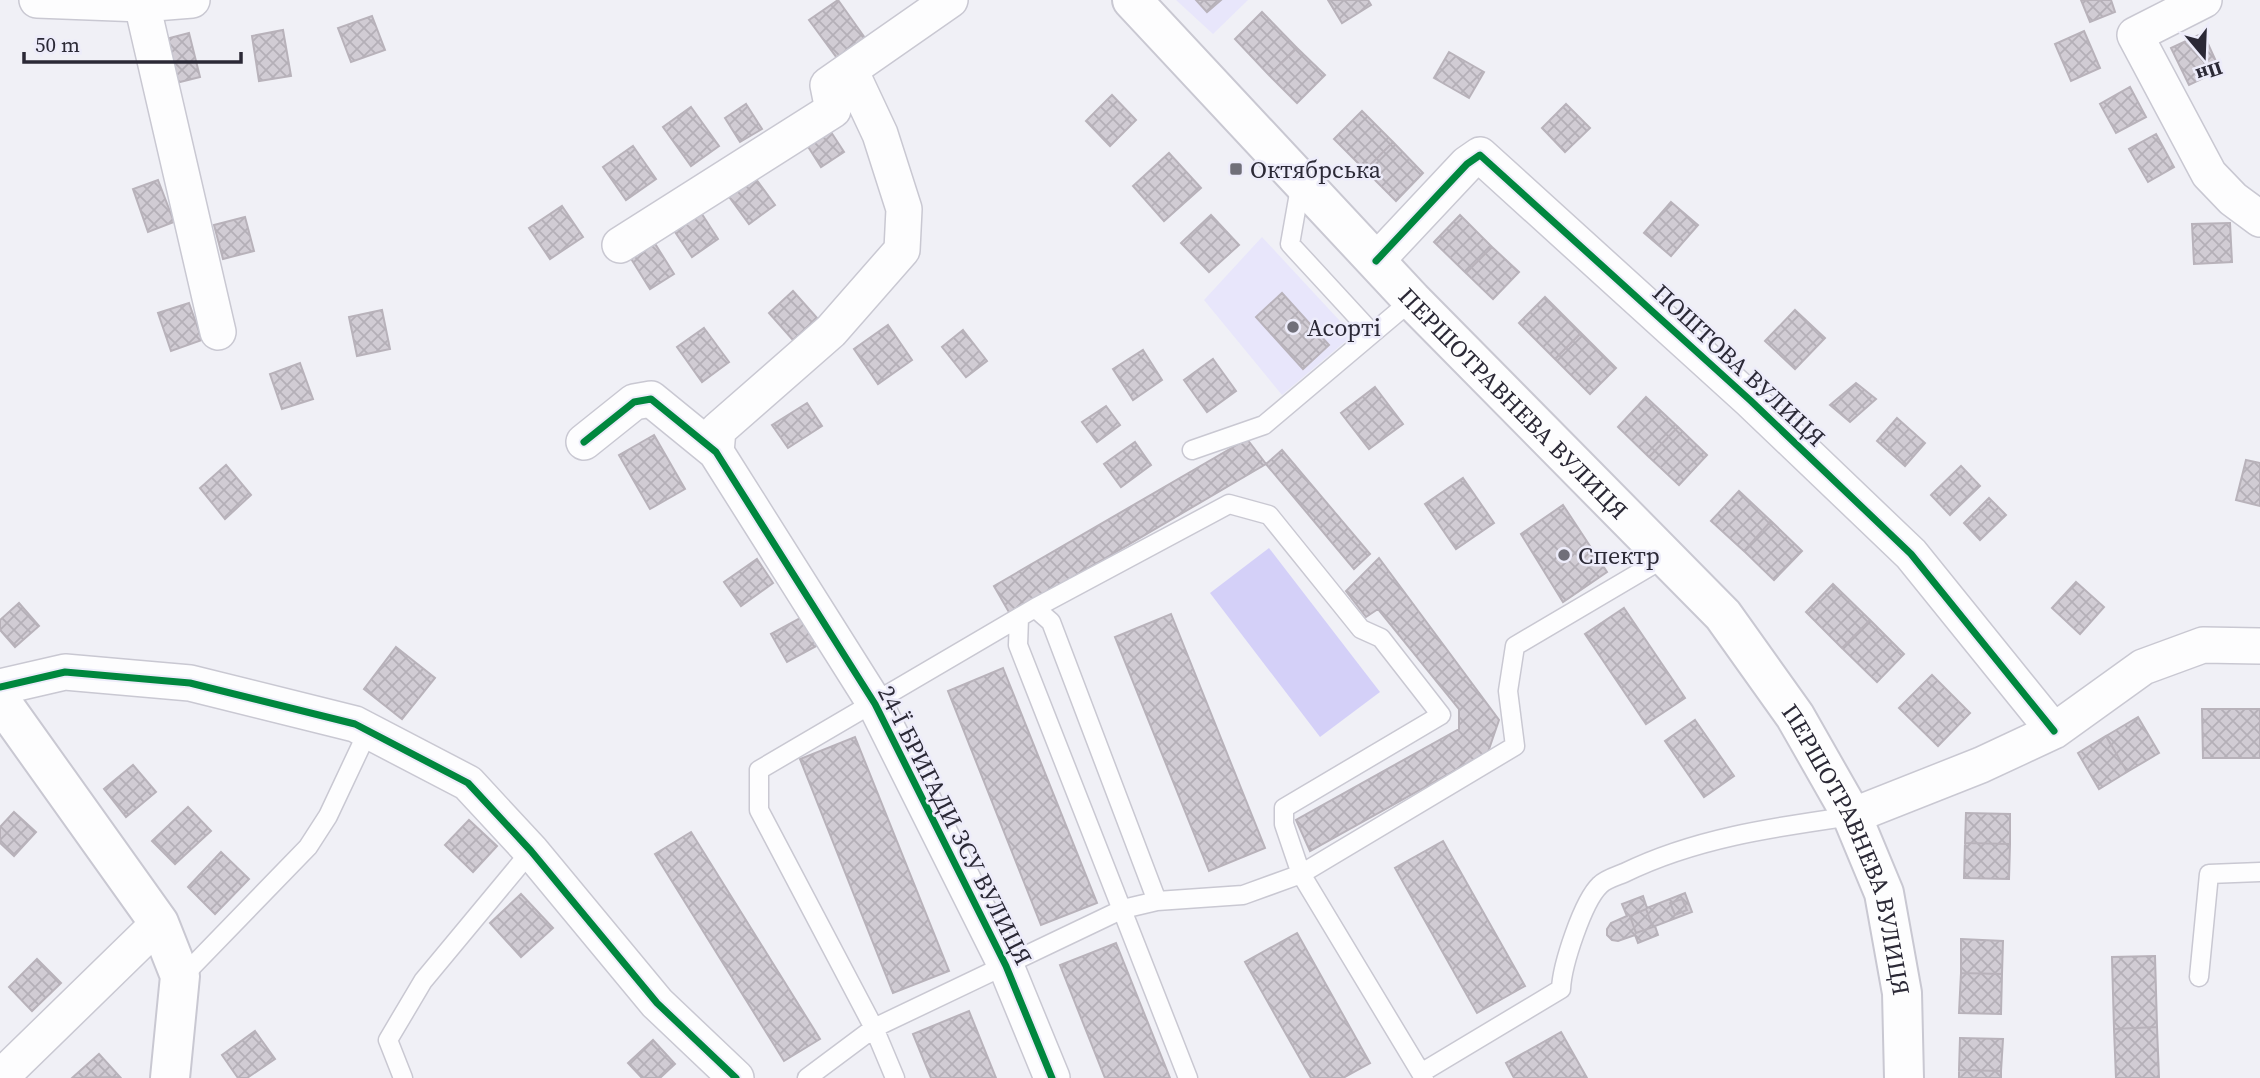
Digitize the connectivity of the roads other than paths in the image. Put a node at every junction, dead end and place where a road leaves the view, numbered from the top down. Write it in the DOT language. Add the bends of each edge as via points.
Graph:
graph roads {
  1 [pos="37,0"];
  2 [pos="192,0"];
  3 [pos="950,0"];
  4 [pos="1132,0"];
  5 [pos="2204,0"];
  6 [pos="142,4"];
  7 [pos="850,70"];
  8 [pos="1301,181"];
  9 [pos="2260,219"];
  10 [pos="620,245"];
  11 [pos="1376,261"];
  12 [pos="1412,300"];
  13 [pos="219,332"];
  14 [pos="1372,333"];
  15 [pos="584,442"];
  16 [pos="1192,450"];
  17 [pos="716,452"];
  18 [pos="1666,556"];
  19 [pos="1035,608"];
  20 [pos="1019,618"];
  21 [pos="2260,646"];
  22 [pos="0,687"];
  23 [pos="0,699"];
  24 [pos="875,704"];
  25 [pos="2054,731"];
  26 [pos="368,732"];
  27 [pos="1852,816"];
  28 [pos="531,851"];
  29 [pos="2260,872"];
  30 [pos="1301,874"];
  31 [pos="1157,901"];
  32 [pos="1123,909"];
  33 [pos="159,923"];
  34 [pos="1006,966"];
  35 [pos="2199,978"];
  36 [pos="179,980"];
  37 [pos="874,1028"];
  38 [pos="1423,1076"];
  39 [pos="1899,1076"];
  40 [pos="0,1078"];
  41 [pos="170,1078"];
  42 [pos="403,1078"];
  43 [pos="736,1078"];
  44 [pos="807,1078"];
  45 [pos="895,1078"];
  46 [pos="1052,1078"];
  47 [pos="1188,1078"];
  1 -- 6 [label="street"];
  2 -- 6 [label="street"];
  3 -- 7 [label="street"];
  4 -- 8 [label="main road, ПЕРШОТРАВНЕВА ВУЛИЦЯ"];
  5 -- 9 [label="street" via="2135,35 2209,174"];
  6 -- 13 [label="street"];
  7 -- 10 [label="street" via="828,85 833,110"];
  7 -- 17 [label="street" via="880,134 904,209 902,250 831,331 718,430"];
  8 -- 11 [label="main road, ПЕРШОТРАВНЕВА ВУЛИЦЯ"];
  8 -- 14 [label="lane" via="1290,244"];
  11 -- 12 [label="main road, ПЕРШОТРАВНЕВА ВУЛИЦЯ"];
  11 -- 25 [label="street, ПОШТОВА ВУЛИЦЯ" via="1480,155 1751,401 1911,554"];
  12 -- 14 [label="lane"];
  12 -- 18 [label="main road, ПЕРШОТРАВНЕВА ВУЛИЦЯ"];
  14 -- 16 [label="lane" via="1264,425"];
  15 -- 17 [label="street, 24-Ї БРИГАДИ ЗСУ ВУЛИЦЯ" via="634,402 651,399"];
  17 -- 24 [label="street, 24-Ї БРИГАДИ ЗСУ ВУЛИЦЯ"];
  18 -- 27 [label="main road, ПЕРШОТРАВНЕВА ВУЛИЦЯ" via="1731,626 1795,716"];
  18 -- 30 [label="lane" via="1515,646 1508,691 1516,746"];
  19 -- 20 [label="lane"];
  19 -- 30 [label="lane" via="1229,504 1269,515 1361,629 1381,638 1441,715 1284,808 1284,824"];
  19 -- 31 [label="lane" via="1051,622"];
  20 -- 24 [label="lane"];
  20 -- 32 [label="lane" via="1018,645"];
  21 -- 25 [label="street" via="2203,645 2143,667"];
  22 -- 26 [label="street" via="65,672 190,682 355,724"];
  23 -- 33 [label="main road"];
  24 -- 34 [label="street, 24-Ї БРИГАДИ ЗСУ ВУЛИЦЯ"];
  24 -- 37 [label="lane" via="760,770 759,810"];
  25 -- 27 [label="street"];
  26 -- 28 [label="street" via="468,783"];
  26 -- 36 [label="lane" via="308,847"];
  27 -- 38 [label="lane" via="1769,827 1697,845 1600,884 1581,917 1562,971 1561,989"];
  27 -- 39 [label="main road, ПЕРШОТРАВНЕВА ВУЛИЦЯ" via="1884,893 1902,993"];
  28 -- 42 [label="lane" via="423,981 388,1040"];
  28 -- 43 [label="street" via="657,1003"];
  29 -- 35 [label="lane" via="2209,874"];
  30 -- 31 [label="lane" via="1243,895"];
  30 -- 38 [label="lane"];
  31 -- 32 [label="lane"];
  32 -- 34 [label="lane"];
  32 -- 47 [label="lane"];
  33 -- 36 [label="main road"];
  33 -- 40 [label="street"];
  34 -- 37 [label="lane"];
  34 -- 46 [label="street, 24-Ї БРИГАДИ ЗСУ ВУЛИЦЯ"];
  36 -- 41 [label="main road"];
  37 -- 44 [label="lane"];
  37 -- 45 [label="lane"];
}
